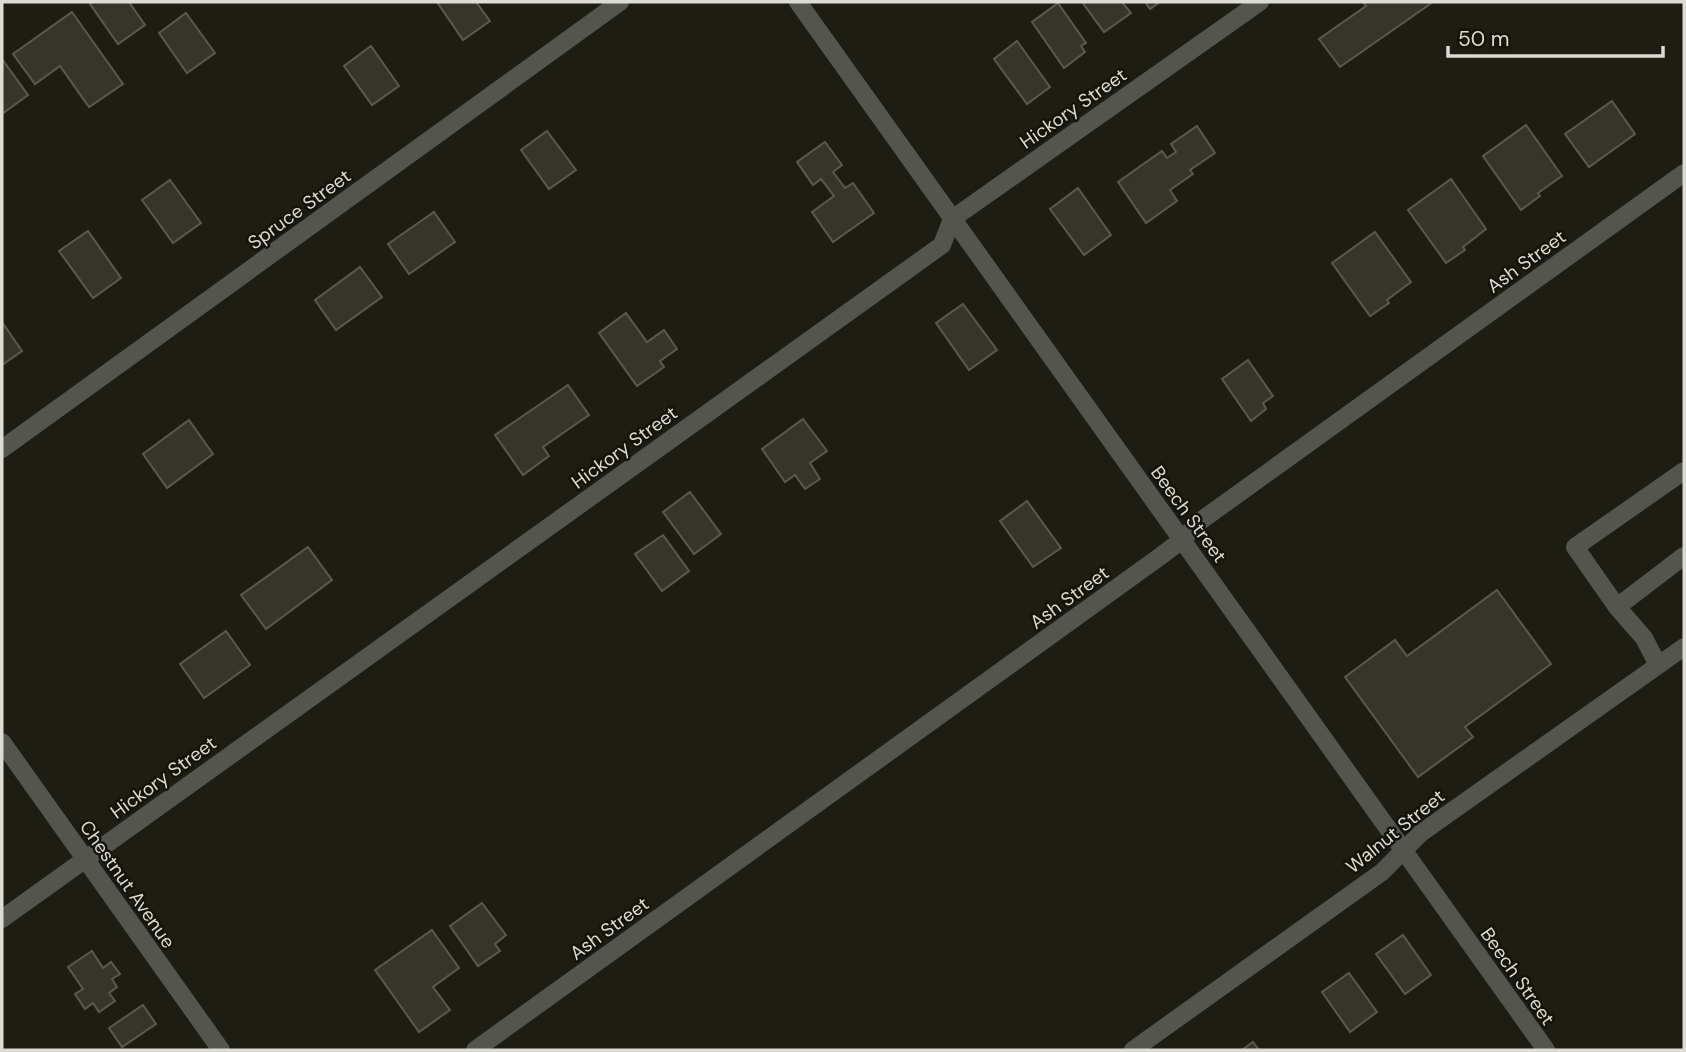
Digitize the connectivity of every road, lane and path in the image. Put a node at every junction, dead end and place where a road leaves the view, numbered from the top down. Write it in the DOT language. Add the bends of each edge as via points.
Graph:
graph roads {
  1 [pos="620,2"];
  2 [pos="798,2"];
  3 [pos="1260,2"];
  4 [pos="1684,173"];
  5 [pos="952,219"];
  6 [pos="2,449"];
  7 [pos="1684,471"];
  8 [pos="1182,540"];
  9 [pos="1684,556"];
  10 [pos="1617,607"];
  11 [pos="1684,647"];
  12 [pos="1658,665"];
  13 [pos="2,743"];
  14 [pos="1404,851"];
  15 [pos="85,859"];
  16 [pos="2,919"];
  17 [pos="221,1050"];
  18 [pos="475,1050"];
  19 [pos="1133,1050"];
  20 [pos="1546,1050"];
  1 -- 6 [label="street, Spruce Street"];
  2 -- 5 [label="street, Beech Street"];
  3 -- 5 [label="street, Hickory Street"];
  4 -- 8 [label="street, Ash Street" via="1199,522"];
  5 -- 8 [label="street, Beech Street"];
  5 -- 15 [label="street, Hickory Street" via="942,245"];
  7 -- 10 [label="street" via="1575,547"];
  8 -- 14 [label="street, Beech Street"];
  8 -- 18 [label="street, Ash Street"];
  9 -- 10 [label="street"];
  10 -- 12 [label="street" via="1644,638"];
  11 -- 12 [label="street, Walnut Street"];
  12 -- 14 [label="street, Walnut Street" via="1421,833"];
  13 -- 15 [label="street, Chestnut Avenue"];
  14 -- 19 [label="street, Walnut Street" via="1382,872"];
  14 -- 20 [label="street, Beech Street"];
  15 -- 16 [label="street, Hickory Street"];
  15 -- 17 [label="street, Chestnut Avenue"];
}
